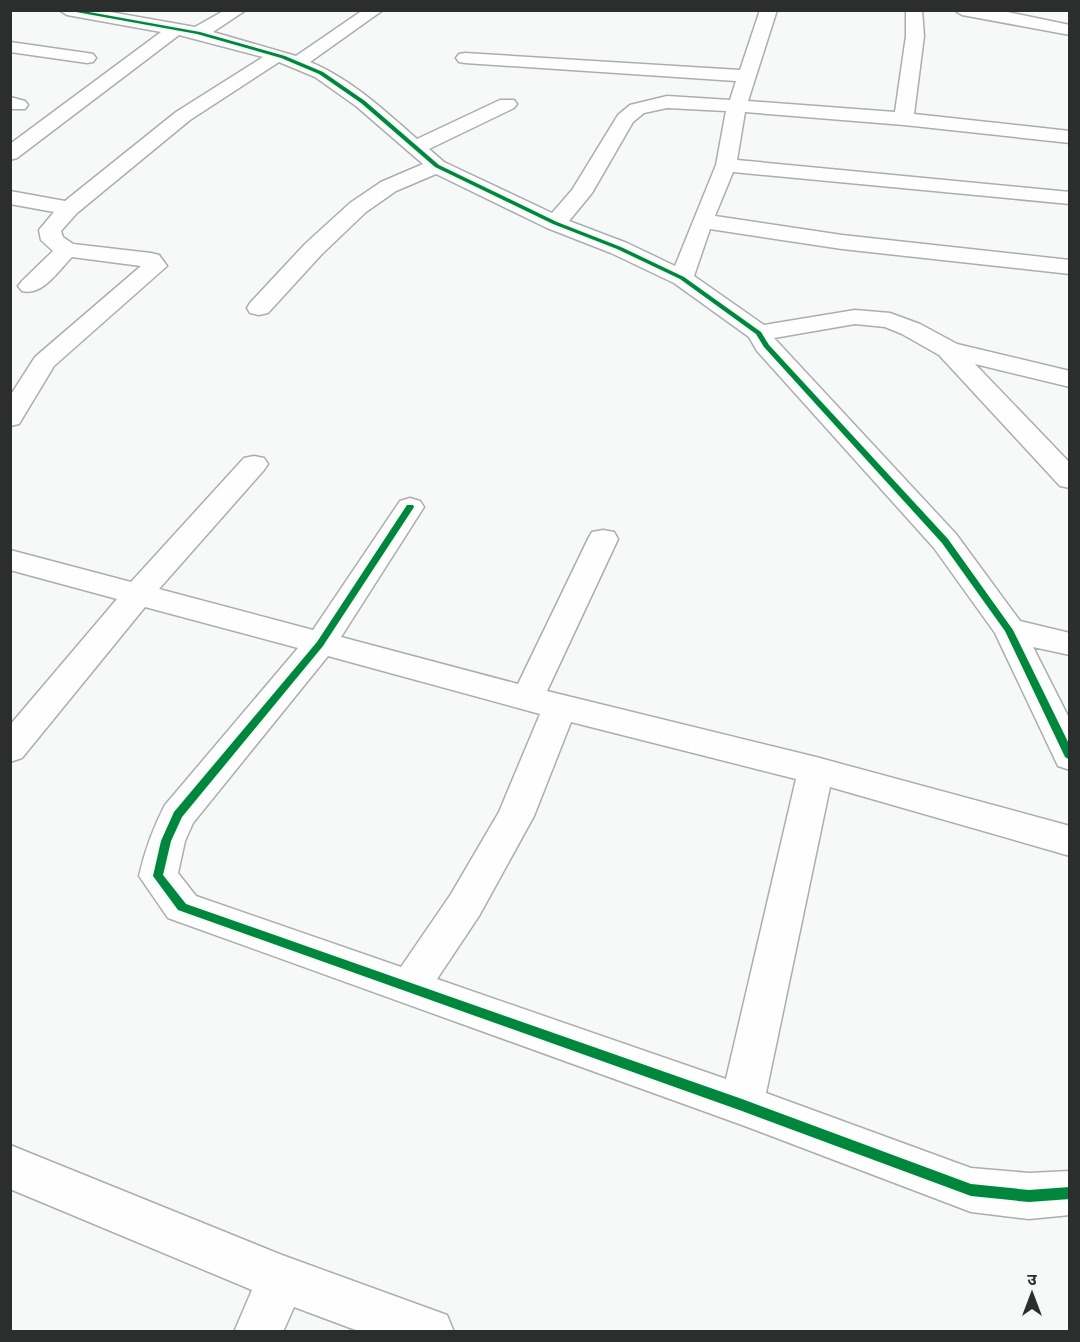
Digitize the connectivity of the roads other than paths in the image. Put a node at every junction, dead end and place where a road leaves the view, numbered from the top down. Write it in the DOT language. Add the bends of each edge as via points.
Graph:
graph roads {
  1 [pos="67,10"];
  2 [pos="238,10"];
  3 [pos="375,10"];
  4 [pos="769,10"];
  5 [pos="914,10"];
  6 [pos="962,10"];
  7 [pos="118,14"];
  8 [pos="1070,30"];
  9 [pos="187,31"];
  10 [pos="10,47"];
  11 [pos="87,58"];
  12 [pos="465,58"];
  13 [pos="287,59"];
  14 [pos="747,76"];
  15 [pos="507,104"];
  16 [pos="737,106"];
  17 [pos="904,119"];
  18 [pos="1070,137"];
  19 [pos="416,147"];
  20 [pos="10,154"];
  21 [pos="726,165"];
  22 [pos="437,166"];
  23 [pos="10,197"];
  24 [pos="1070,198"];
  25 [pos="69,208"];
  26 [pos="702,221"];
  27 [pos="555,223"];
  28 [pos="67,250"];
  29 [pos="1070,267"];
  30 [pos="682,278"];
  31 [pos="30,286"];
  32 [pos="259,308"];
  33 [pos="759,333"];
  34 [pos="948,350"];
  35 [pos="1070,379"];
  36 [pos="10,418"];
  37 [pos="254,464"];
  38 [pos="1070,480"];
  39 [pos="410,507"];
  40 [pos="603,539"];
  41 [pos="10,560"];
  42 [pos="139,596"];
  43 [pos="1010,630"];
  44 [pos="320,644"];
  45 [pos="1070,644"];
  46 [pos="544,703"];
  47 [pos="10,749"];
  48 [pos="1070,757"];
  49 [pos="816,770"];
  50 [pos="1070,841"];
  51 [pos="409,988"];
  52 [pos="742,1105"];
  53 [pos="10,1167"];
  54 [pos="1070,1193"];
  55 [pos="282,1279"];
  56 [pos="258,1332"];
  57 [pos="430,1332"];
  1 -- 7 [label="street"];
  2 -- 9 [label="street"];
  3 -- 13 [label="street"];
  4 -- 14 [label="street"];
  5 -- 17 [label="street" via="915,36"];
  6 -- 8 [label="street"];
  7 -- 9 [label="street"];
  9 -- 13 [label="street"];
  9 -- 20 [label="street"];
  10 -- 11 [label="street"];
  12 -- 14 [label="street"];
  13 -- 19 [label="street" via="321,74 363,102"];
  13 -- 25 [label="street" via="183,116"];
  14 -- 16 [label="street"];
  15 -- 19 [label="street"];
  16 -- 17 [label="street"];
  16 -- 21 [label="street"];
  16 -- 27 [label="street" via="668,102 637,109 625,119 581,193"];
  17 -- 18 [label="street"];
  19 -- 22 [label="street"];
  21 -- 24 [label="street"];
  21 -- 26 [label="street"];
  22 -- 27 [label="street"];
  22 -- 32 [label="street" via="397,182 357,208"];
  23 -- 25 [label="street"];
  25 -- 28 [label="street" via="50,230 52,240"];
  26 -- 29 [label="street" via="843,242"];
  26 -- 30 [label="street"];
  27 -- 30 [label="street"];
  28 -- 31 [label="street"];
  28 -- 36 [label="street" via="151,260 155,266 44,362"];
  30 -- 33 [label="street"];
  33 -- 34 [label="street" via="855,317 890,320"];
  33 -- 43 [label="street" via="766,346 945,541"];
  34 -- 35 [label="street"];
  34 -- 38 [label="street"];
  37 -- 42 [label="street" via="172,553"];
  39 -- 44 [label="street"];
  40 -- 46 [label="street"];
  41 -- 42 [label="street"];
  42 -- 44 [label="street"];
  42 -- 47 [label="street"];
  43 -- 45 [label="street"];
  43 -- 48 [label="street"];
  44 -- 46 [label="street"];
  44 -- 51 [label="street" via="178,815 166,840 158,876 182,908"];
  46 -- 49 [label="street"];
  46 -- 51 [label="street" via="516,816 465,905"];
  49 -- 50 [label="street"];
  49 -- 52 [label="street"];
  51 -- 52 [label="street"];
  52 -- 54 [label="street" via="971,1190 1029,1196"];
  53 -- 55 [label="street"];
  55 -- 56 [label="street"];
  55 -- 57 [label="street"];
}
